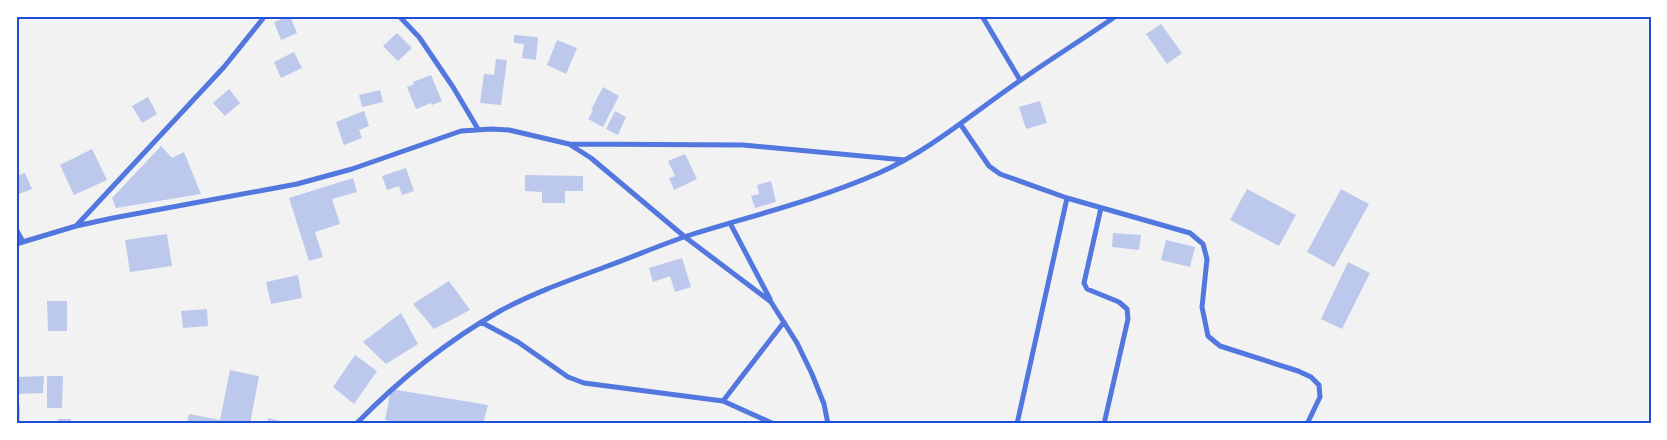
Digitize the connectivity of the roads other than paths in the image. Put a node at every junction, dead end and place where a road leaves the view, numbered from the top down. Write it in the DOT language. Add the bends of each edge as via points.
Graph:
graph roads {
  1 [pos="265,16"];
  2 [pos="399,16"];
  3 [pos="982,16"];
  4 [pos="1116,16"];
  5 [pos="1020,80"];
  6 [pos="961,125"];
  7 [pos="478,129"];
  8 [pos="569,144"];
  9 [pos="905,160"];
  10 [pos="1067,198"];
  11 [pos="1102,208"];
  12 [pos="730,223"];
  13 [pos="76,226"];
  14 [pos="16,229"];
  15 [pos="685,237"];
  16 [pos="23,242"];
  17 [pos="16,244"];
  18 [pos="771,302"];
  19 [pos="481,322"];
  20 [pos="784,322"];
  21 [pos="724,401"];
  22 [pos="356,424"];
  23 [pos="774,424"];
  24 [pos="828,424"];
  25 [pos="1018,424"];
  26 [pos="1104,424"];
  27 [pos="1307,424"];
  1 -- 13 [label="street" via="224,67"];
  2 -- 7 [label="street" via="419,37"];
  3 -- 5 [label="street"];
  4 -- 5 [label="street"];
  5 -- 6 [label="street"];
  6 -- 9 [label="street"];
  6 -- 10 [label="street" via="986,162 1000,174"];
  7 -- 8 [label="street" via="509,130"];
  7 -- 13 [label="street" via="446,135 352,169 298,184"];
  8 -- 9 [label="street" via="743,145"];
  8 -- 15 [label="street" via="591,158"];
  9 -- 12 [label="street" via="851,184"];
  10 -- 11 [label="street"];
  10 -- 25 [label="street"];
  11 -- 26 [label="street" via="1084,283 1087,289 1119,302 1127,309 1128,319"];
  11 -- 27 [label="street" via="1190,233 1203,244 1207,259 1202,307 1208,336 1220,346 1311,377 1319,385 1320,397"];
  12 -- 15 [label="street"];
  12 -- 18 [label="street"];
  13 -- 16 [label="street"];
  14 -- 16 [label="street"];
  15 -- 18 [label="street"];
  15 -- 19 [label="street" via="567,281"];
  16 -- 17 [label="street"];
  18 -- 20 [label="street"];
  19 -- 21 [label="street" via="518,342 568,377 584,383"];
  19 -- 22 [label="street" via="421,364"];
  20 -- 21 [label="street"];
  20 -- 24 [label="street" via="812,374"];
  21 -- 23 [label="street"];
}
